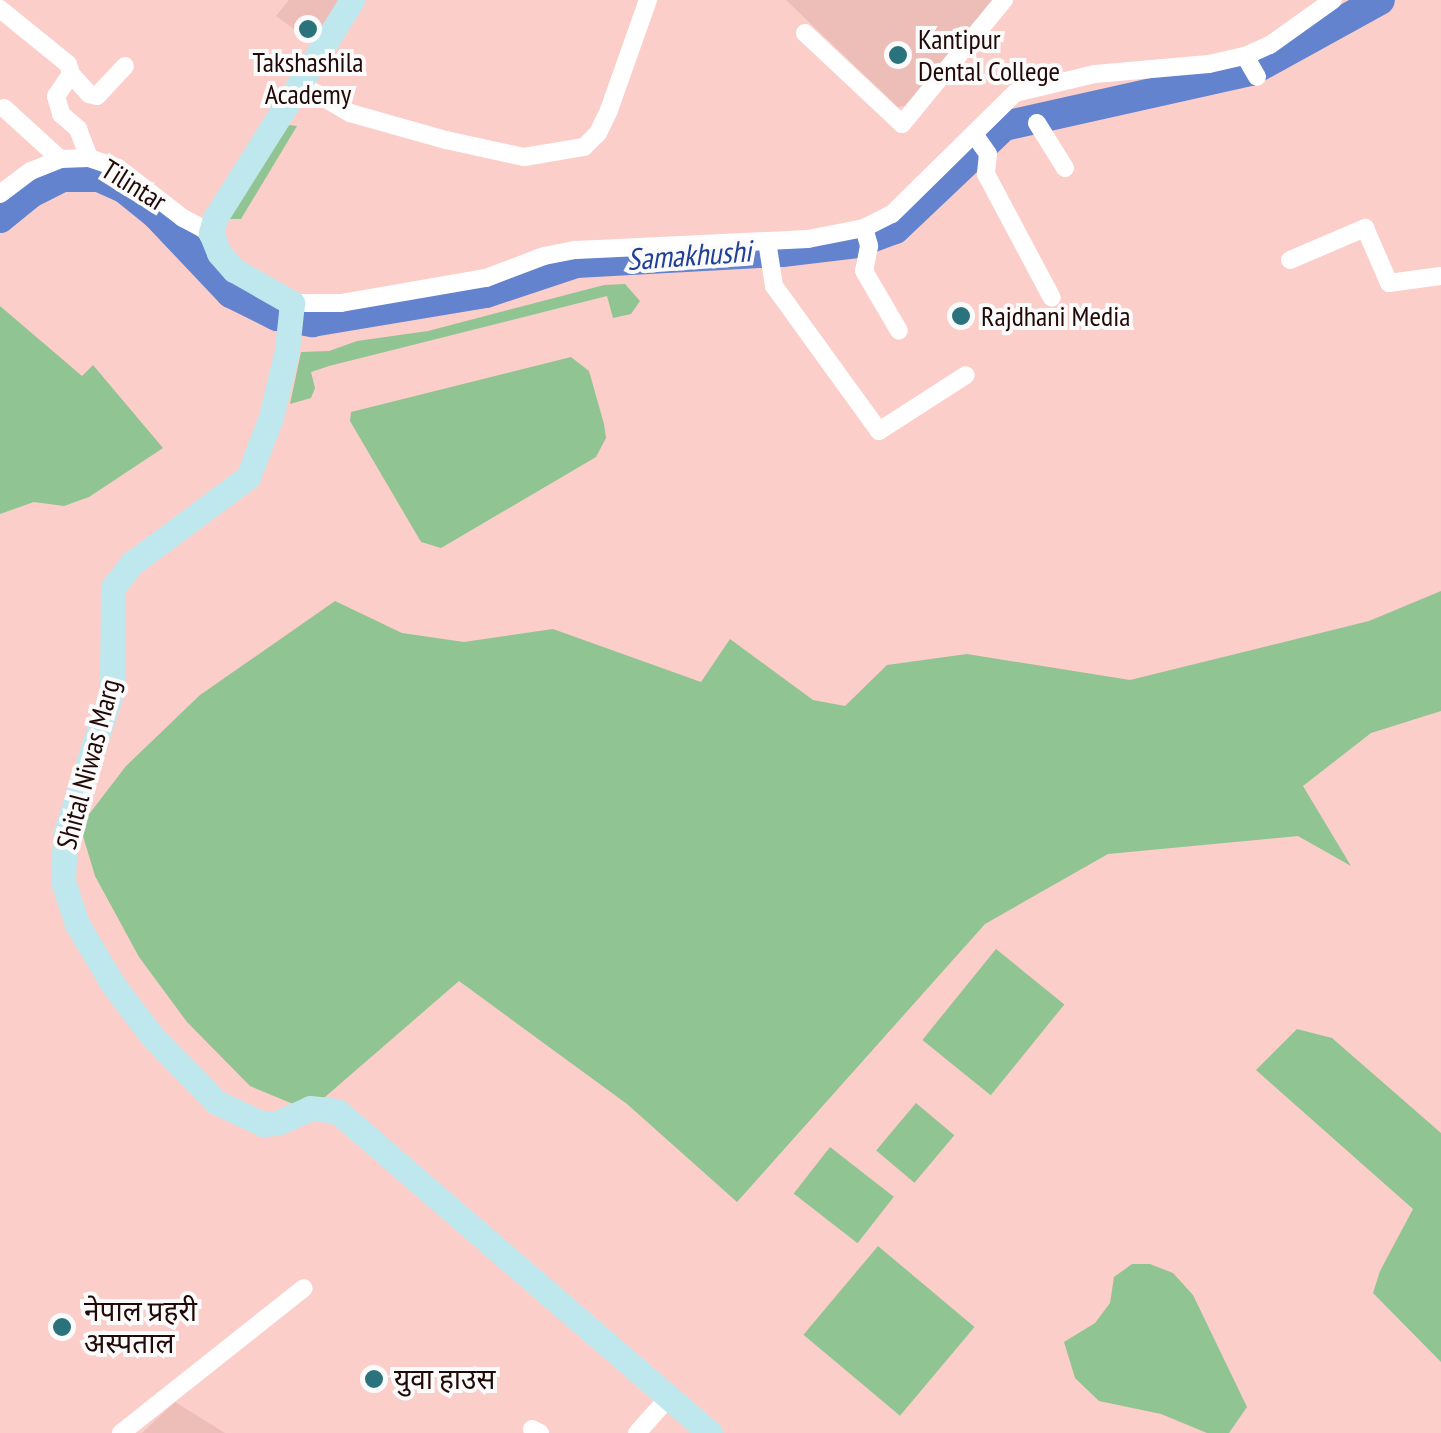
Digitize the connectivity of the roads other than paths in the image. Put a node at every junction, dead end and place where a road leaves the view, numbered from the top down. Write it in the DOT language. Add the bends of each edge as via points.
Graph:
graph roads {
  1 [pos="352,0"];
  2 [pos="648,0"];
  3 [pos="1004,0"];
  4 [pos="1333,0"];
  5 [pos="0,9"];
  6 [pos="805,33"];
  7 [pos="124,66"];
  8 [pos="71,74"];
  9 [pos="302,85"];
  10 [pos="4,108"];
  11 [pos="1037,123"];
  12 [pos="979,141"];
  13 [pos="89,158"];
  14 [pos="60,159"];
  15 [pos="1065,168"];
  16 [pos="0,194"];
  17 [pos="211,233"];
  18 [pos="866,236"];
  19 [pos="767,248"];
  20 [pos="1290,260"];
  21 [pos="1441,276"];
  22 [pos="1052,298"];
  23 [pos="292,308"];
  24 [pos="899,331"];
  25 [pos="966,375"];
  26 [pos="304,1288"];
  27 [pos="669,1397"];
  28 [pos="121,1433"];
  29 [pos="637,1433"];
  30 [pos="710,1433"];
  1 -- 9 [label="street"];
  2 -- 9 [label="street" via="609,110 584,147 524,157 364,118"];
  3 -- 6 [label="street" via="902,124"];
  4 -- 12 [label="street" via="1250,65 1095,74 1015,93"];
  5 -- 8 [label="street" via="68,64"];
  7 -- 8 [label="street" via="98,96"];
  8 -- 13 [label="street" via="56,96"];
  9 -- 17 [label="street" via="224,200"];
  10 -- 14 [label="street"];
  11 -- 15 [label="street"];
  12 -- 18 [label="street"];
  12 -- 22 [label="street" via="986,174"];
  13 -- 14 [label="street, Tilintar"];
  13 -- 17 [label="street, Tilintar" via="118,168"];
  14 -- 16 [label="street, Tilintar"];
  17 -- 23 [label="street" via="234,270"];
  18 -- 19 [label="street"];
  18 -- 24 [label="street" via="864,270"];
  19 -- 23 [label="street" via="576,250 486,278"];
  19 -- 25 [label="street" via="774,286 879,431"];
  20 -- 21 [label="street" via="1365,228 1389,283"];
  23 -- 27 [label="street, Shital Niwas Marg" via="271,418 248,477 132,563 113,588 112,690 61,859 69,906 152,1036 216,1102 263,1124 310,1108 338,1111"];
  26 -- 28 [label="street"];
  27 -- 29 [label="street"];
  27 -- 30 [label="street, Shital Niwas Marg"];
}
